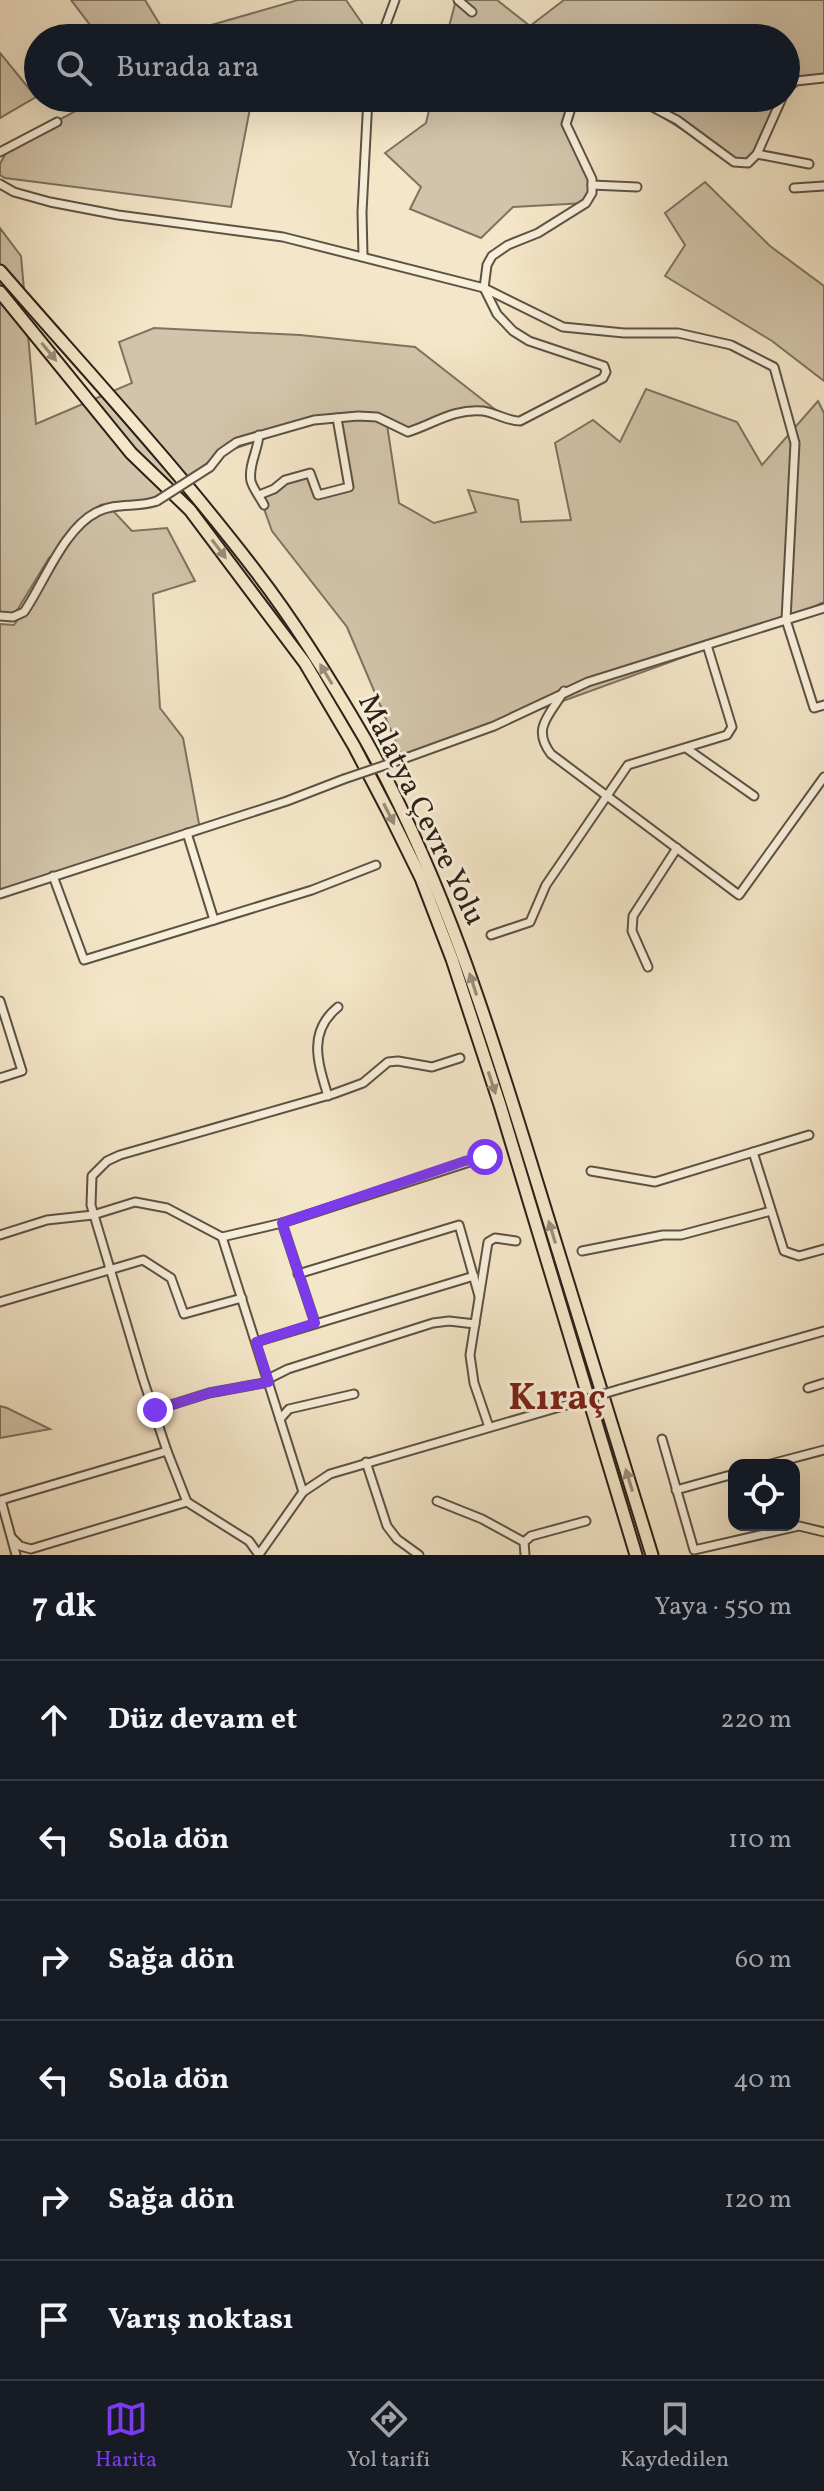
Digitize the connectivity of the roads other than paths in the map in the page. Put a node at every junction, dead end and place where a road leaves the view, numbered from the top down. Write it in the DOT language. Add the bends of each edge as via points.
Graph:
graph roads {
  1 [pos="395,0"];
  2 [pos="458,0"];
  3 [pos="472,12"];
  4 [pos="386,24"];
  5 [pos="824,78"];
  6 [pos="800,81"];
  7 [pos="367,112"];
  8 [pos="570,112"];
  9 [pos="662,112"];
  10 [pos="776,112"];
  11 [pos="57,122"];
  12 [pos="0,152"];
  13 [pos="757,154"];
  14 [pos="809,164"];
  15 [pos="0,184"];
  16 [pos="592,185"];
  17 [pos="824,186"];
  18 [pos="637,187"];
  19 [pos="794,188"];
  20 [pos="363,256"];
  21 [pos="0,271"];
  22 [pos="484,288"];
  23 [pos="0,292"];
  24 [pos="337,418"];
  25 [pos="259,435"];
  26 [pos="259,495"];
  27 [pos="264,505"];
  28 [pos="824,608"];
  29 [pos="0,616"];
  30 [pos="786,620"];
  31 [pos="707,645"];
  32 [pos="564,691"];
  33 [pos="824,705"];
  34 [pos="686,748"];
  35 [pos="824,777"];
  36 [pos="606,795"];
  37 [pos="754,796"];
  38 [pos="187,833"];
  39 [pos="677,848"];
  40 [pos="376,865"];
  41 [pos="53,876"];
  42 [pos="0,894"];
  43 [pos="214,920"];
  44 [pos="491,935"];
  45 [pos="648,967"];
  46 [pos="0,1001"];
  47 [pos="338,1007"];
  48 [pos="460,1058"];
  49 [pos="0,1078"];
  50 [pos="328,1096"];
  51 [pos="809,1135"];
  52 [pos="753,1152"];
  53 [pos="485,1157"];
  54 [pos="591,1171"];
  55 [pos="771,1211"];
  56 [pos="93,1215"];
  57 [pos="282,1223"];
  58 [pos="0,1235"];
  59 [pos="222,1237"];
  60 [pos="516,1241"];
  61 [pos="824,1249"];
  62 [pos="582,1251"];
  63 [pos="110,1270"];
  64 [pos="298,1274"];
  65 [pos="474,1276"];
  66 [pos="479,1296"];
  67 [pos="242,1298"];
  68 [pos="0,1302"];
  69 [pos="315,1323"];
  70 [pos="475,1324"];
  71 [pos="824,1331"];
  72 [pos="256,1342"];
  73 [pos="268,1380"];
  74 [pos="824,1383"];
  75 [pos="808,1388"];
  76 [pos="354,1394"];
  77 [pos="155,1410"];
  78 [pos="280,1419"];
  79 [pos="489,1427"];
  80 [pos="662,1439"];
  81 [pos="824,1450"];
  82 [pos="167,1451"];
  83 [pos="790,1459"];
  84 [pos="366,1462"];
  85 [pos="728,1476"];
  86 [pos="676,1490"];
  87 [pos="303,1492"];
  88 [pos="1,1498"];
  89 [pos="437,1501"];
  90 [pos="187,1502"];
  91 [pos="586,1521"];
  92 [pos="824,1532"];
  93 [pos="11,1537"];
  94 [pos="524,1542"];
  95 [pos="260,1554"];
  96 [pos="16,1555"];
  97 [pos="419,1555"];
  98 [pos="525,1555"];
  99 [pos="636,1555"];
  100 [pos="652,1555"];
  1 -- 4 [label="street"];
  2 -- 3 [label="street"];
  5 -- 6 [label="street"];
  7 -- 20 [label="street"];
  8 -- 16 [label="street" via="566,124"];
  9 -- 13 [label="street" via="734,162 748,163"];
  10 -- 13 [label="street"];
  11 -- 12 [label="street"];
  13 -- 14 [label="street"];
  15 -- 20 [label="street" via="50,202 283,237"];
  16 -- 18 [label="street"];
  16 -- 22 [label="street" via="586,203 492,256"];
  17 -- 19 [label="street"];
  20 -- 22 [label="street"];
  100 -- 21 [label="highway, Malatya Çevre Yolu, one-way" via="461,947 434,877 366,741 258,574"];
  22 -- 24 [label="street" via="513,331 604,366 603,378 520,421 491,412 461,412 408,432 377,417"];
  22 -- 30 [label="street" via="563,327 678,333 731,345 774,367 795,443"];
  23 -- 99 [label="highway, Malatya Çevre Yolu, one-way" via="131,453 190,510 305,663 388,811 452,959"];
  24 -- 25 [label="street"];
  24 -- 26 [label="street" via="349,487 318,495 310,473"];
  25 -- 26 [label="street" via="250,477"];
  25 -- 29 [label="street, bridge" via="237,442 210,467 157,501 110,507 85,520 24,612"];
  26 -- 27 [label="street"];
  28 -- 30 [label="street"];
  30 -- 31 [label="street"];
  30 -- 33 [label="street" via="814,708"];
  31 -- 32 [label="street"];
  31 -- 34 [label="street" via="732,727 727,735"];
  32 -- 36 [label="street" via="542,727 541,739 551,754"];
  32 -- 38 [label="street, bridge" via="505,721"];
  34 -- 36 [label="street" via="633,762"];
  34 -- 37 [label="street"];
  35 -- 39 [label="street" via="739,895"];
  36 -- 39 [label="street"];
  36 -- 44 [label="street" via="546,885 530,922"];
  38 -- 41 [label="street"];
  38 -- 43 [label="street"];
  39 -- 45 [label="street" via="633,916 632,931"];
  40 -- 43 [label="street"];
  41 -- 42 [label="street"];
  41 -- 43 [label="street" via="84,960"];
  46 -- 49 [label="street" via="26,1074"];
  47 -- 50 [label="street" via="328,1015 316,1049"];
  48 -- 50 [label="street" via="432,1067 388,1062 363,1083"];
  50 -- 56 [label="street" via="107,1161 92,1176"];
  51 -- 52 [label="street"];
  52 -- 54 [label="street" via="655,1182"];
  52 -- 55 [label="street"];
  53 -- 57 [label="street"];
  55 -- 61 [label="street" via="784,1251 799,1256"];
  55 -- 62 [label="street" via="681,1235"];
  56 -- 58 [label="street" via="47,1220"];
  56 -- 59 [label="street" via="146,1203 167,1208"];
  56 -- 63 [label="street"];
  57 -- 59 [label="street"];
  57 -- 64 [label="street"];
  59 -- 67 [label="street"];
  60 -- 66 [label="street" via="488,1242"];
  63 -- 67 [label="street" via="143,1260 166,1273 184,1314"];
  63 -- 68 [label="street"];
  63 -- 77 [label="street"];
  64 -- 65 [label="street" via="459,1225"];
  64 -- 69 [label="street"];
  65 -- 66 [label="street"];
  65 -- 69 [label="street"];
  66 -- 70 [label="street"];
  67 -- 72 [label="street"];
  69 -- 72 [label="street"];
  70 -- 73 [label="street" via="433,1323"];
  70 -- 79 [label="street" via="470,1364"];
  71 -- 79 [label="street, bridge"];
  72 -- 73 [label="street"];
  73 -- 77 [label="street"];
  73 -- 78 [label="street"];
  74 -- 75 [label="street"];
  76 -- 78 [label="street" via="289,1409"];
  77 -- 82 [label="street"];
  78 -- 87 [label="street"];
  79 -- 84 [label="street"];
  80 -- 86 [label="street"];
  81 -- 83 [label="street"];
  82 -- 88 [label="street"];
  82 -- 90 [label="street"];
  84 -- 87 [label="street" via="330,1474"];
  84 -- 97 [label="street" via="387,1526"];
  85 -- 86 [label="street"];
  86 -- 92 [label="street" via="694,1550 799,1526"];
  87 -- 95 [label="street"];
  88 -- 93 [label="street"];
  89 -- 94 [label="street"];
  90 -- 93 [label="street" via="31,1549"];
  90 -- 95 [label="street" via="249,1541"];
  91 -- 94 [label="street"];
  93 -- 96 [label="street"];
  94 -- 98 [label="street"];
}
